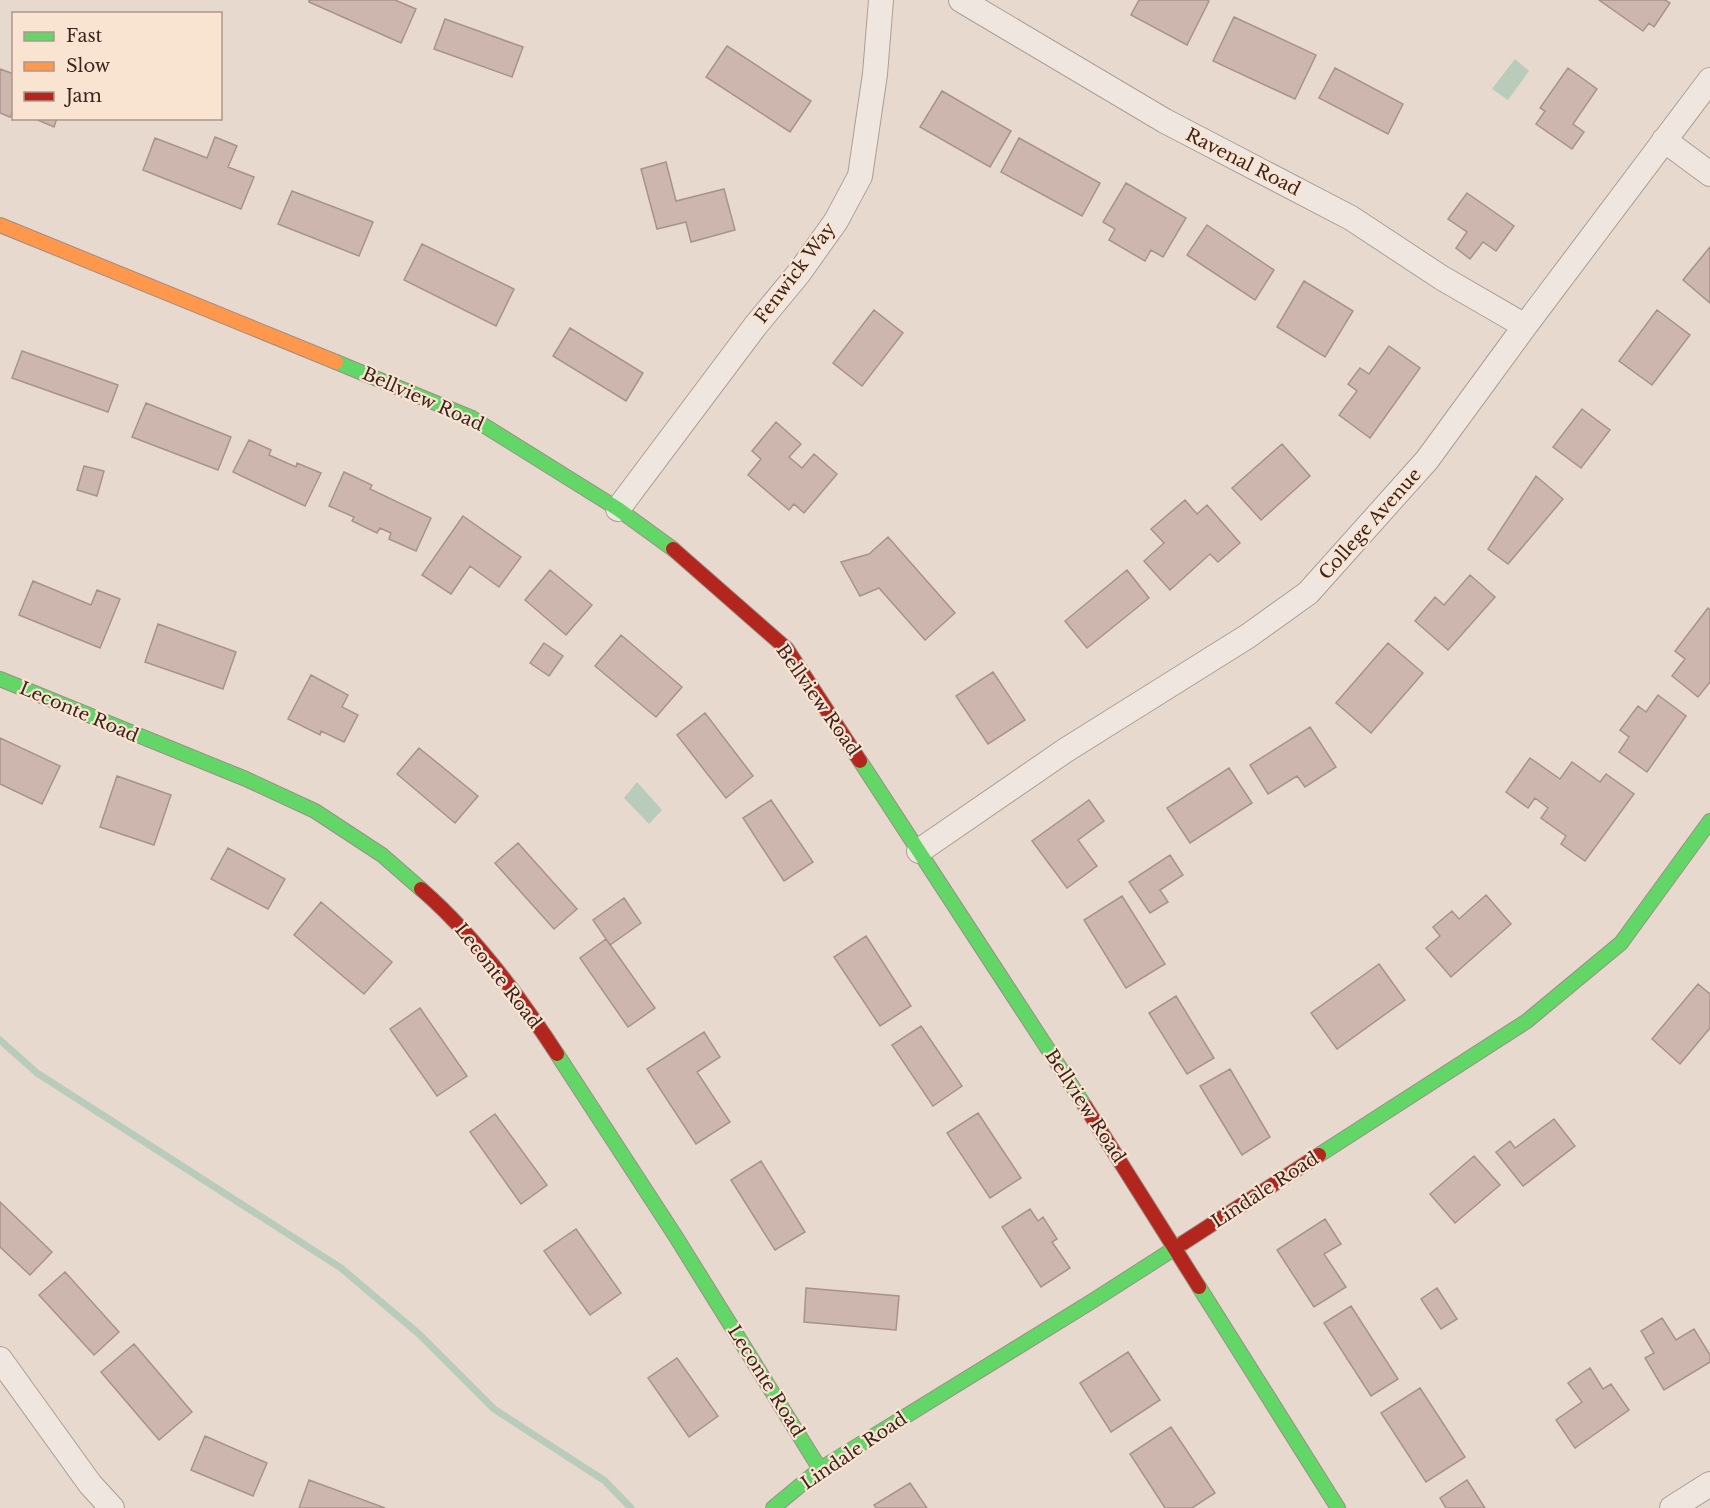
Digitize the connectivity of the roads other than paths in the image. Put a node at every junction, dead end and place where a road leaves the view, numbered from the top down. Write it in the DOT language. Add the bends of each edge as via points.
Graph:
graph roads {
  1 [pos="881,0"];
  2 [pos="961,0"];
  3 [pos="1710,80"];
  4 [pos="1664,140"];
  5 [pos="1710,174"];
  6 [pos="0,225"];
  7 [pos="1525,326"];
  8 [pos="618,508"];
  9 [pos="0,679"];
  10 [pos="1710,821"];
  11 [pos="919,851"];
  12 [pos="1175,1248"];
  13 [pos="0,1359"];
  14 [pos="820,1469"];
  15 [pos="1710,1484"];
  16 [pos="112,1508"];
  17 [pos="773,1508"];
  18 [pos="1338,1508"];
  19 [pos="1672,1508"];
  1 -- 8 [label="street, Fenwick Way" via="860,176 836,221 799,273"];
  2 -- 7 [label="street, Ravenal Road" via="1165,122 1351,218"];
  3 -- 4 [label="street, College Avenue"];
  4 -- 5 [label="street"];
  4 -- 7 [label="street, College Avenue"];
  6 -- 8 [label="street, Bellview Road" via="472,418"];
  7 -- 11 [label="street, College Avenue" via="1427,460 1308,593"];
  8 -- 11 [label="street, Bellview Road" via="662,539 787,649"];
  9 -- 14 [label="street, Leconte Road" via="315,811 382,855 443,908 497,969 544,1034"];
  10 -- 12 [label="street, Lindale Road" via="1621,943 1527,1021"];
  11 -- 12 [label="street, Bellview Road"];
  12 -- 14 [label="street, Lindale Road"];
  12 -- 18 [label="street, Bellview Road"];
  13 -- 16 [label="street" via="90,1484"];
  14 -- 17 [label="street, Lindale Road"];
  15 -- 19 [label="street"];
}
